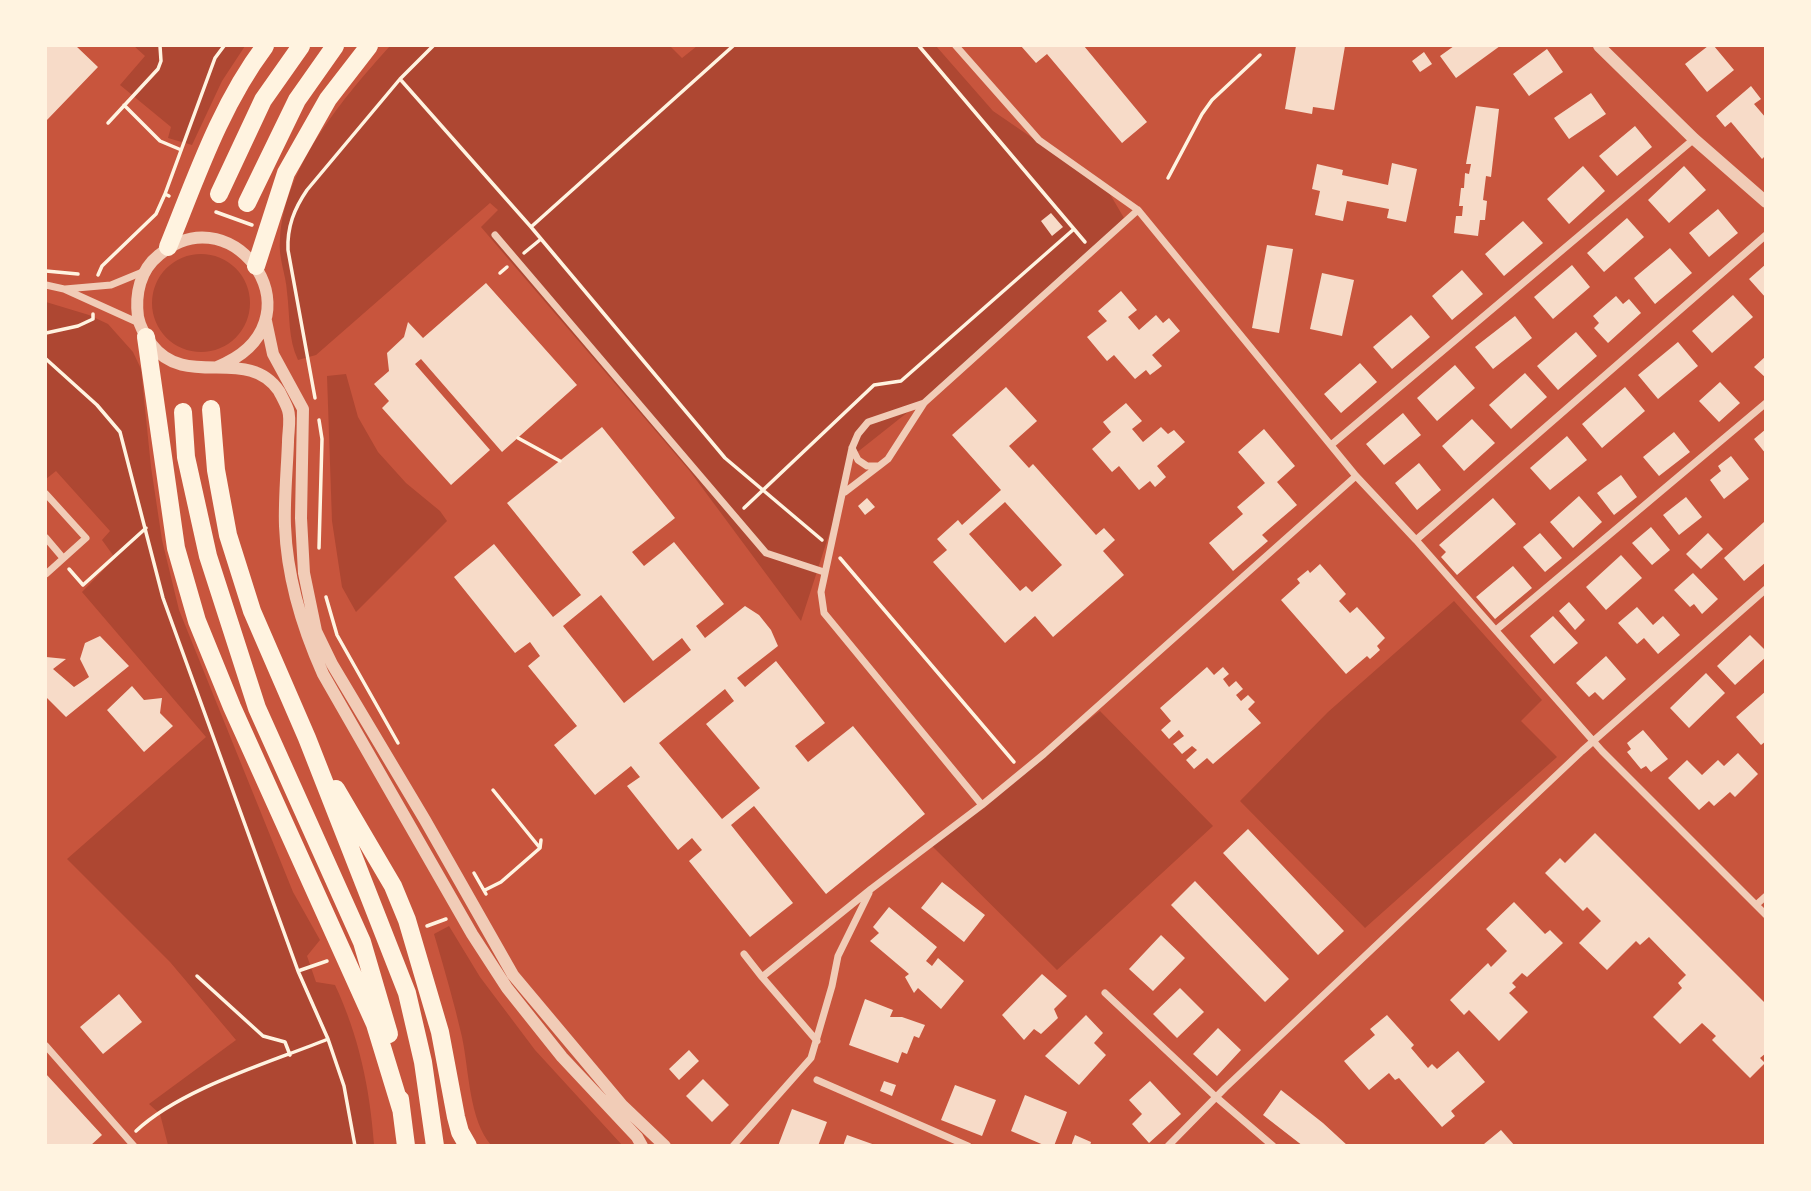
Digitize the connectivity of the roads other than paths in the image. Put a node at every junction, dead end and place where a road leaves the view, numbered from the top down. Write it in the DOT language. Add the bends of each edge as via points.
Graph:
graph roads {
  1 [pos="265,46"];
  2 [pos="301,46"];
  3 [pos="335,46"];
  4 [pos="369,46"];
  5 [pos="957,46"];
  6 [pos="1600,46"];
  7 [pos="1694,139"];
  8 [pos="219,194"];
  9 [pos="1766,202"];
  10 [pos="247,203"];
  11 [pos="1138,210"];
  12 [pos="495,235"];
  13 [pos="1766,235"];
  14 [pos="168,247"];
  15 [pos="256,266"];
  16 [pos="145,270"];
  17 [pos="46,285"];
  18 [pos="64,289"];
  19 [pos="266,319"];
  20 [pos="142,330"];
  21 [pos="218,368"];
  22 [pos="924,403"];
  23 [pos="1766,403"];
  24 [pos="211,409"];
  25 [pos="183,412"];
  26 [pos="1331,445"];
  27 [pos="852,448"];
  28 [pos="879,466"];
  29 [pos="1356,476"];
  30 [pos="844,492"];
  31 [pos="46,494"];
  32 [pos="46,538"];
  33 [pos="1416,540"];
  34 [pos="63,558"];
  35 [pos="824,572"];
  36 [pos="46,574"];
  37 [pos="1766,589"];
  38 [pos="1496,630"];
  39 [pos="307,738"];
  40 [pos="1594,740"];
  41 [pos="982,805"];
  42 [pos="871,889"];
  43 [pos="1766,896"];
  44 [pos="1756,905"];
  45 [pos="1766,915"];
  46 [pos="744,954"];
  47 [pos="762,977"];
  48 [pos="1105,993"];
  49 [pos="817,1041"];
  50 [pos="46,1046"];
  51 [pos="817,1080"];
  52 [pos="1216,1097"];
  53 [pos="401,1109"];
  54 [pos="134,1146"];
  55 [pos="406,1146"];
  56 [pos="435,1146"];
  57 [pos="468,1146"];
  58 [pos="642,1146"];
  59 [pos="665,1146"];
  60 [pos="733,1146"];
  61 [pos="968,1146"];
  62 [pos="1168,1146"];
  63 [pos="1273,1146"];
  1 -- 14 [label="highway" via="217,126"];
  2 -- 8 [label="highway" via="263,100"];
  3 -- 10 [label="highway" via="297,100"];
  4 -- 15 [label="highway" via="328,99 286,173"];
  5 -- 11 [label="street" via="1039,140"];
  6 -- 7 [label="street"];
  7 -- 9 [label="street"];
  7 -- 26 [label="street"];
  11 -- 22 [label="street"];
  11 -- 26 [label="street"];
  12 -- 35 [label="street" via="766,553"];
  13 -- 33 [label="street"];
  14 -- 15 [label="street" via="200,238 216,239 238,249"];
  14 -- 16 [label="street"];
  15 -- 19 [label="street" via="267,292"];
  16 -- 18 [label="street" via="111,285"];
  16 -- 20 [label="street" via="136,305"];
  17 -- 18 [label="street"];
  18 -- 20 [label="street"];
  19 -- 21 [label="street" via="248,350"];
  19 -- 59 [label="street" via="273,354 303,409 304,573 316,631 513,975 622,1104"];
  20 -- 21 [label="street" via="169,360 184,367"];
  20 -- 53 [label="highway" via="176,548 197,621 375,1024"];
  21 -- 58 [label="street" via="266,376 289,412 285,527 292,584 307,639 323,674 507,988"];
  22 -- 27 [label="street" via="868,422"];
  22 -- 28 [label="street"];
  23 -- 38 [label="street"];
  24 -- 39 [label="highway" via="228,535 252,611"];
  25 -- 53 [label="highway" via="186,457 208,556 257,708 362,942 396,1060"];
  26 -- 29 [label="street"];
  27 -- 28 [label="street" via="858,460"];
  27 -- 30 [label="street"];
  28 -- 30 [label="street"];
  29 -- 33 [label="street"];
  29 -- 41 [label="street"];
  30 -- 35 [label="street"];
  31 -- 34 [label="street" via="86,538"];
  32 -- 34 [label="street"];
  33 -- 38 [label="street"];
  34 -- 36 [label="street"];
  35 -- 41 [label="street" via="824,613"];
  37 -- 40 [label="street"];
  38 -- 40 [label="street"];
  39 -- 56 [label="highway" via="407,993"];
  39 -- 57 [label="highway" via="393,886 407,920 440,1032 460,1132"];
  40 -- 44 [label="street"];
  40 -- 52 [label="street"];
  41 -- 42 [label="street"];
  42 -- 47 [label="street"];
  42 -- 49 [label="street" via="838,956"];
  43 -- 44 [label="street"];
  44 -- 45 [label="street"];
  46 -- 47 [label="street"];
  47 -- 49 [label="street"];
  48 -- 52 [label="street"];
  49 -- 60 [label="street" via="811,1058"];
  50 -- 54 [label="street"];
  51 -- 61 [label="street"];
  52 -- 62 [label="street"];
  52 -- 63 [label="street"];
  53 -- 55 [label="highway"];
}
